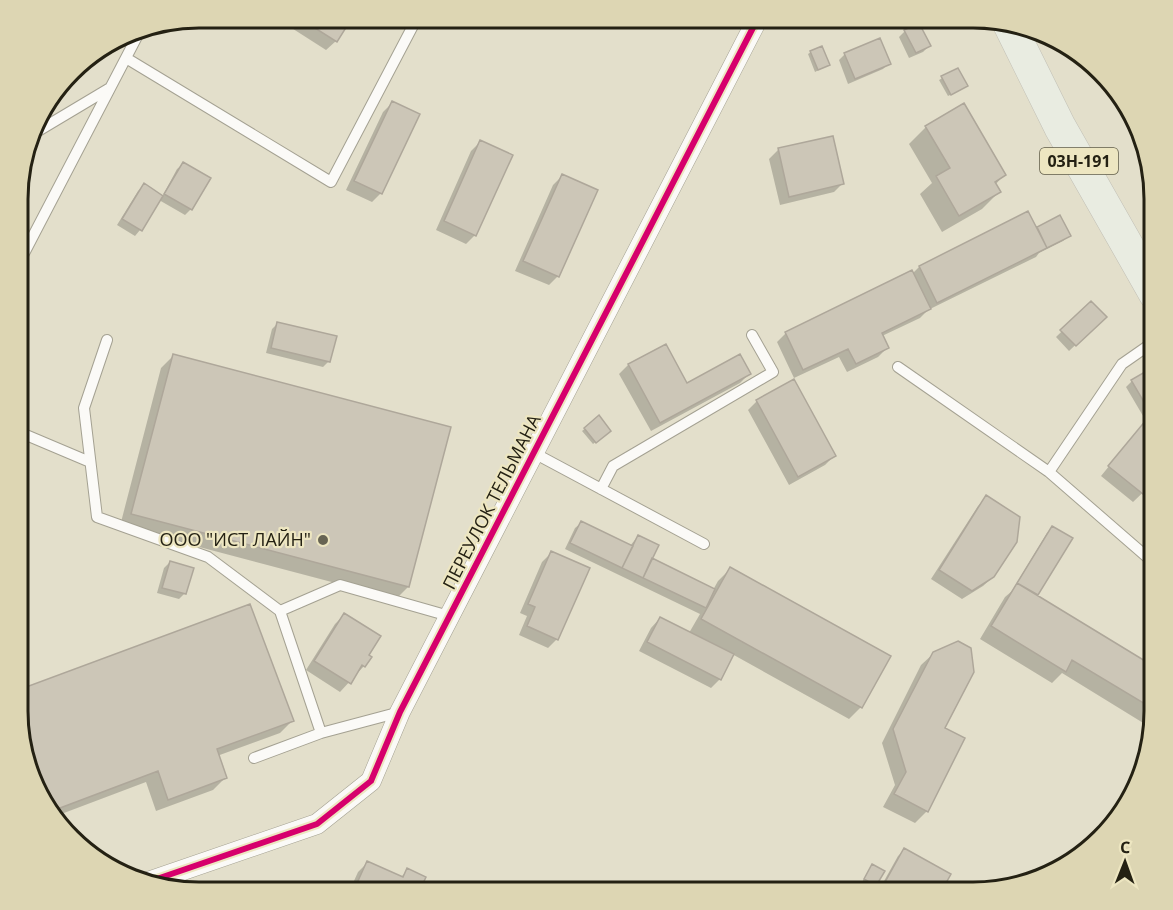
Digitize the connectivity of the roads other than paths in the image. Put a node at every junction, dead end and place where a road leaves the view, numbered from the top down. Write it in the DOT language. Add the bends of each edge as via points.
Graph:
graph roads {
  1 [pos="411,29"];
  2 [pos="752,29"];
  3 [pos="1014,33"];
  4 [pos="135,41"];
  5 [pos="126,58"];
  6 [pos="110,88"];
  7 [pos="44,127"];
  8 [pos="29,244"];
  9 [pos="1144,268"];
  10 [pos="752,335"];
  11 [pos="107,340"];
  12 [pos="1144,349"];
  13 [pos="898,367"];
  14 [pos="29,436"];
  15 [pos="534,453"];
  16 [pos="90,462"];
  17 [pos="1048,472"];
  18 [pos="601,489"];
  19 [pos="704,544"];
  20 [pos="1144,555"];
  21 [pos="280,611"];
  22 [pos="449,616"];
  23 [pos="400,712"];
  24 [pos="321,733"];
  25 [pos="254,758"];
  26 [pos="162,877"];
  1 -- 5 [label="lane" via="331,182"];
  2 -- 15 [label="street, ПЕРЕУЛОК ТЕЛЬМАНА"];
  3 -- 9 [label="main road, 03Н-191" via="1060,127"];
  4 -- 5 [label="lane"];
  5 -- 6 [label="lane"];
  6 -- 7 [label="lane"];
  6 -- 8 [label="lane"];
  10 -- 18 [label="lane" via="773,372 613,466"];
  11 -- 16 [label="lane" via="84,408"];
  12 -- 17 [label="lane" via="1122,364"];
  13 -- 17 [label="lane"];
  14 -- 16 [label="lane"];
  15 -- 18 [label="lane"];
  15 -- 22 [label="street, ПЕРЕУЛОК ТЕЛЬМАНА"];
  16 -- 21 [label="lane" via="97,517 208,557"];
  17 -- 20 [label="lane"];
  18 -- 19 [label="lane"];
  21 -- 22 [label="lane" via="340,585"];
  21 -- 24 [label="lane"];
  22 -- 23 [label="street, ПЕРЕУЛОК ТЕЛЬМАНА"];
  23 -- 24 [label="lane"];
  23 -- 26 [label="street, ПЕРЕУЛОК ТЕЛЬМАНА" via="371,781 317,824"];
  24 -- 25 [label="lane"];
}
